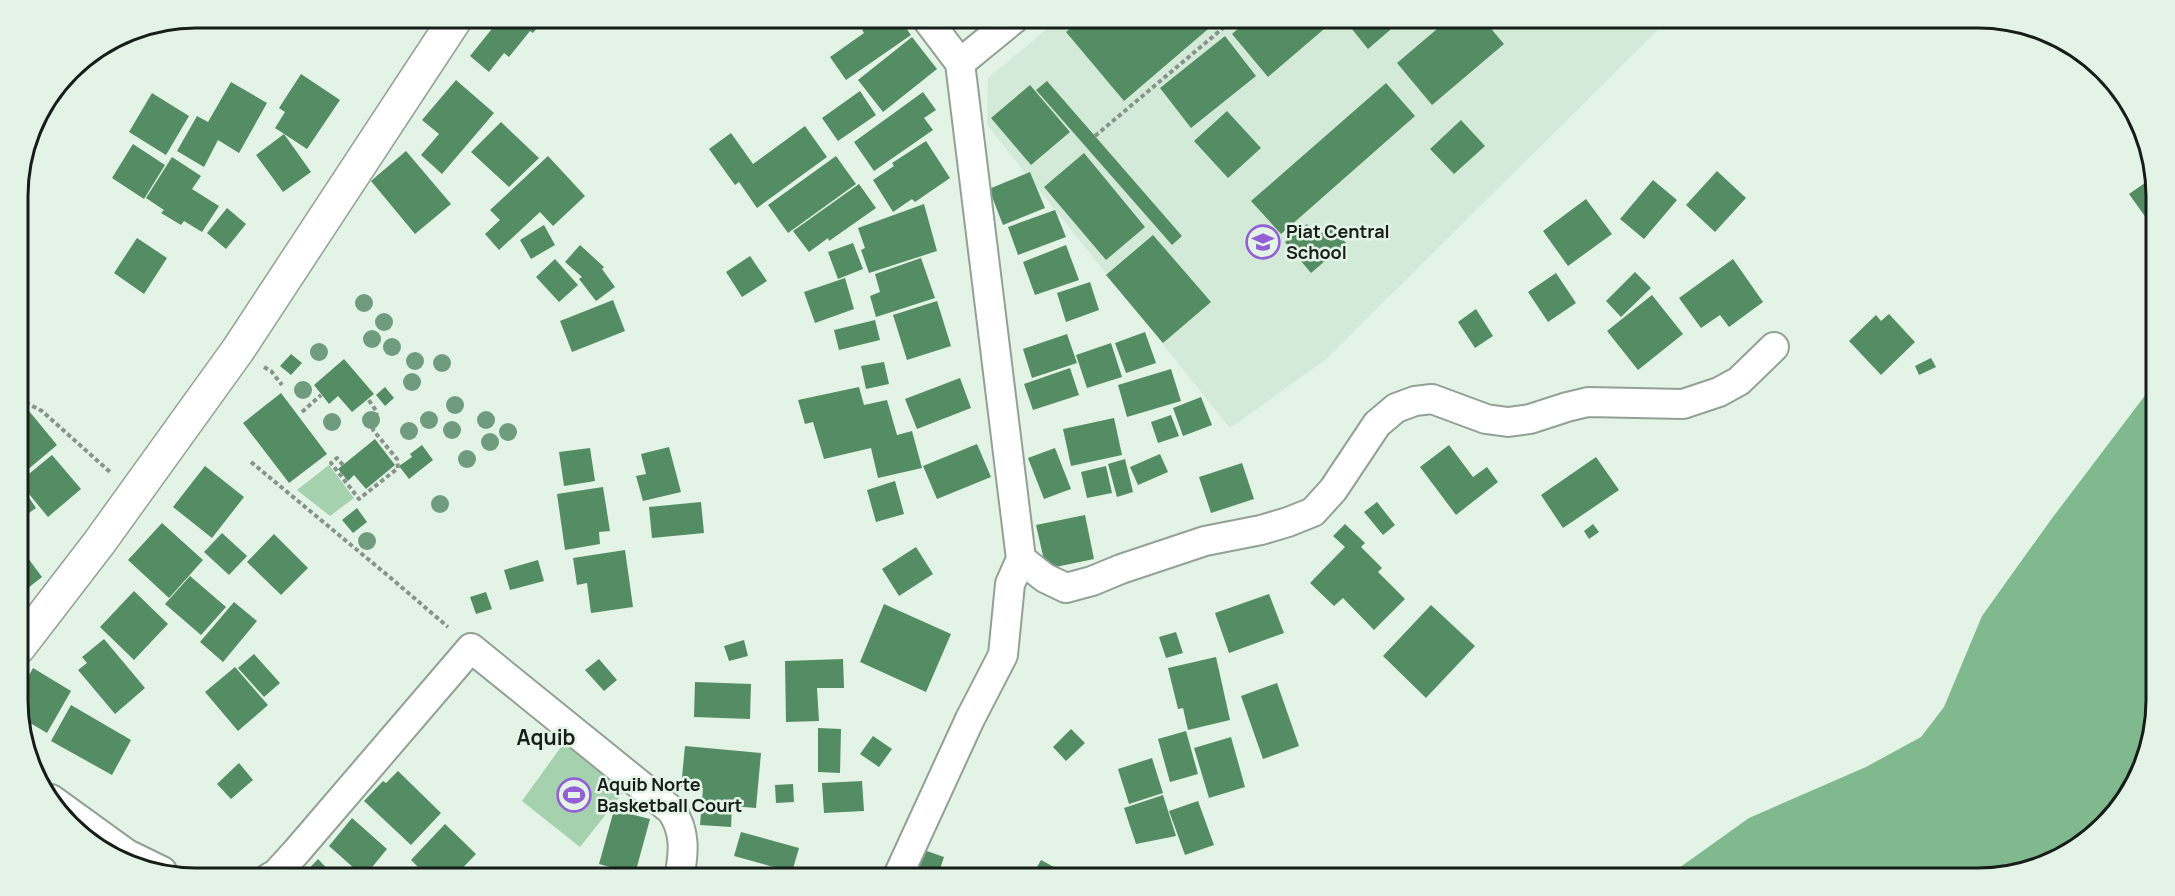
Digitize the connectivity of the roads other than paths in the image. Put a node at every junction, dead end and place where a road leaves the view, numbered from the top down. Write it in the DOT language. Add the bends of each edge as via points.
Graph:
graph roads {
  1 [pos="449,29"];
  2 [pos="934,29"];
  3 [pos="1002,29"];
  4 [pos="960,63"];
  5 [pos="1774,347"];
  6 [pos="1021,559"];
  7 [pos="28,635"];
  8 [pos="81,820"];
  9 [pos="120,849"];
  10 [pos="281,868"];
  11 [pos="681,868"];
  12 [pos="902,868"];
  1 -- 7 [label="street" via="238,350"];
  2 -- 4 [label="street"];
  3 -- 4 [label="street"];
  4 -- 6 [label="street"];
  5 -- 6 [label="street" via="1739,381 1683,404 1588,402 1508,422 1486,419 1432,399 1415,401 1396,408 1377,424 1333,490 1313,512 1261,530 1204,541 1066,588"];
  6 -- 12 [label="street" via="1010,584 1003,654"];
  8 -- 9 [label="street"];
  10 -- 11 [label="street" via="471,648 671,810 682,833"];
}
